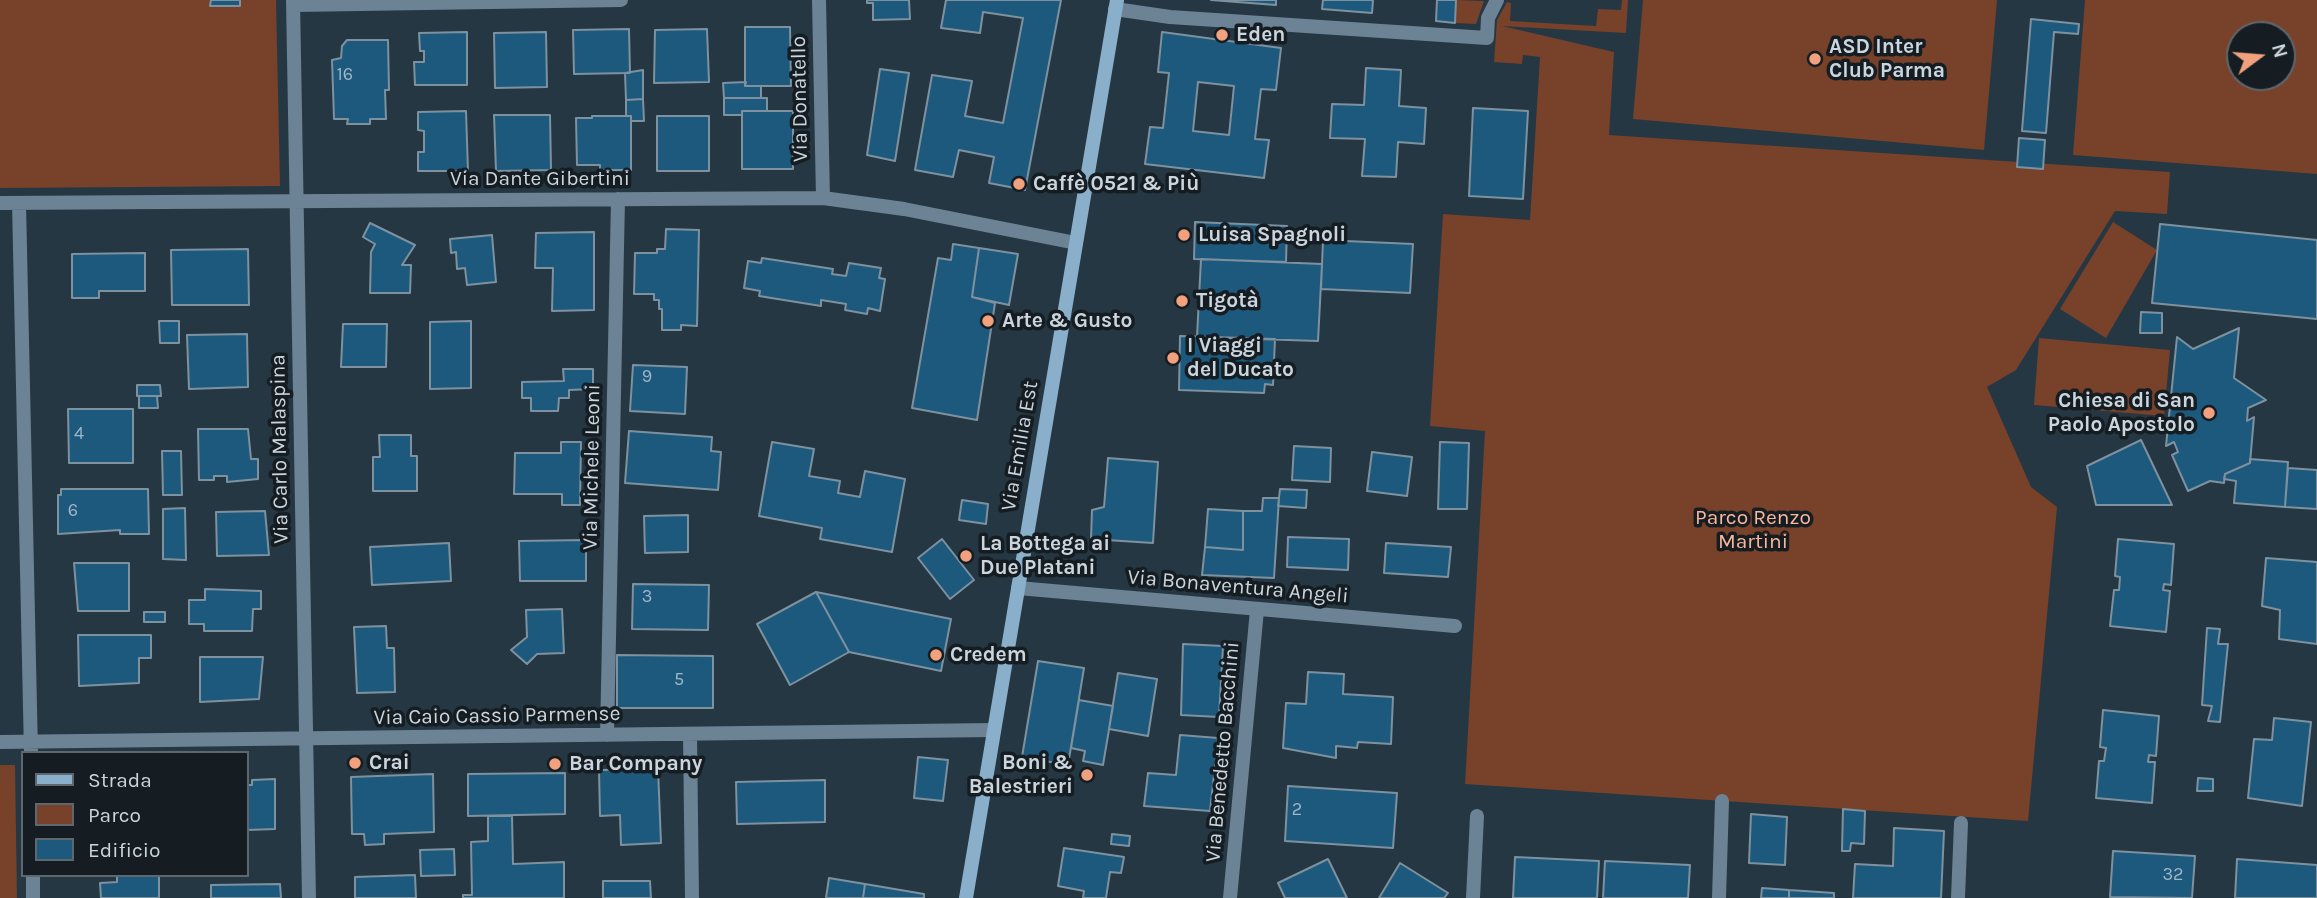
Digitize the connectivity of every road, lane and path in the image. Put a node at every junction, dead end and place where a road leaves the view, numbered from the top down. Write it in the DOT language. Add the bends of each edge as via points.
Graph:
graph roads {
  1 [pos="621,0"];
  2 [pos="820,0"];
  3 [pos="1497,0"];
  4 [pos="294,3"];
  5 [pos="1116,4"];
  6 [pos="823,198"];
  7 [pos="618,199"];
  8 [pos="297,201"];
  9 [pos="0,203"];
  10 [pos="19,203"];
  11 [pos="1076,243"];
  12 [pos="1018,588"];
  13 [pos="1256,610"];
  14 [pos="1455,626"];
  15 [pos="994,730"];
  16 [pos="607,735"];
  17 [pos="690,735"];
  18 [pos="306,738"];
  19 [pos="0,742"];
  20 [pos="31,747"];
  21 [pos="1722,801"];
  22 [pos="1477,816"];
  23 [pos="1961,823"];
  24 [pos="33,877"];
  25 [pos="33,898"];
  26 [pos="309,898"];
  27 [pos="692,898"];
  28 [pos="966,898"];
  29 [pos="1230,898"];
  30 [pos="1473,898"];
  31 [pos="1719,898"];
  32 [pos="1958,898"];
  1 -- 4 [label="street"];
  2 -- 6 [label="street, Via Donatello"];
  3 -- 5 [label="street" via="1488,18 1487,38 1170,17"];
  4 -- 8 [label="street, Via Carlo Malaspina"];
  5 -- 11 [label="main road, Via Emilia Est"];
  6 -- 7 [label="street, Via Dante Gibertini"];
  6 -- 11 [label="street, Via Dante Gibertini"];
  7 -- 8 [label="street, Via Dante Gibertini"];
  7 -- 16 [label="street, Via Michele Leoni"];
  8 -- 10 [label="street, Via Dante Gibertini"];
  8 -- 18 [label="street, Via Carlo Malaspina"];
  9 -- 10 [label="street, Via Dante Gibertini"];
  10 -- 20 [label="street"];
  11 -- 12 [label="main road, Via Emilia Est"];
  12 -- 13 [label="street, Via Bonaventura Angeli"];
  12 -- 15 [label="main road, Via Emilia Est"];
  13 -- 14 [label="street, Via Bonaventura Angeli"];
  13 -- 29 [label="street, Via Benedetto Bacchini"];
  15 -- 17 [label="street, Via Caio Cassio Parmense"];
  15 -- 28 [label="main road, Via Emilia Est"];
  16 -- 17 [label="street, Via Caio Cassio Parmense"];
  16 -- 18 [label="street, Via Caio Cassio Parmense"];
  17 -- 27 [label="street"];
  18 -- 20 [label="street, Via Caio Cassio Parmense"];
  18 -- 26 [label="street, Via Carlo Malaspina"];
  19 -- 20 [label="street, Via Caio Cassio Parmense"];
  21 -- 31 [label="street"];
  22 -- 30 [label="street"];
  23 -- 32 [label="street"];
  24 -- 25 [label="street"];
}
